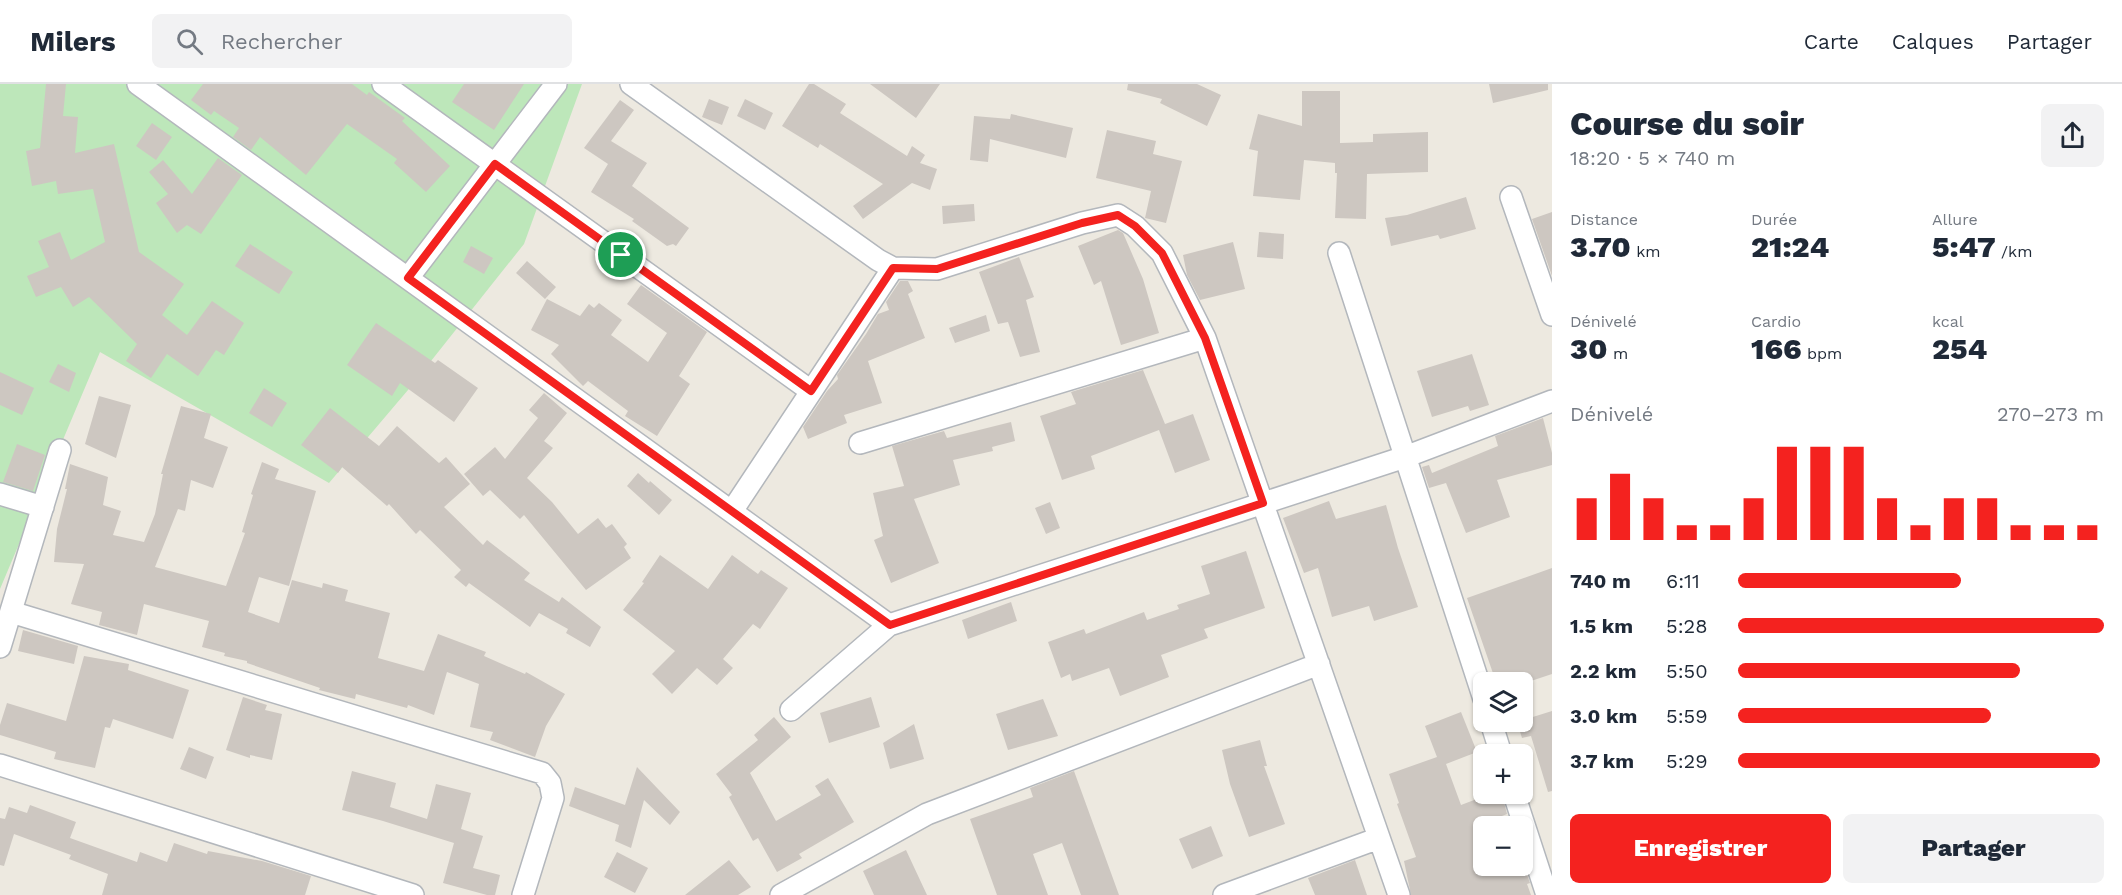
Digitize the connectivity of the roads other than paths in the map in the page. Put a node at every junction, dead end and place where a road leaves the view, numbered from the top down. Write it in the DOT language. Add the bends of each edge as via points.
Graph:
graph roads {
  1 [pos="138,84"];
  2 [pos="383,84"];
  3 [pos="556,84"];
  4 [pos="631,84"];
  5 [pos="495,164"];
  6 [pos="1511,197"];
  7 [pos="1339,253"];
  8 [pos="893,268"];
  9 [pos="408,278"];
  10 [pos="1552,315"];
  11 [pos="1205,338"];
  12 [pos="811,391"];
  13 [pos="1552,400"];
  14 [pos="860,443"];
  15 [pos="60,450"];
  16 [pos="1405,457"];
  17 [pos="0,494"];
  18 [pos="1263,503"];
  19 [pos="43,507"];
  20 [pos="732,511"];
  21 [pos="11,612"];
  22 [pos="890,625"];
  23 [pos="0,647"];
  24 [pos="1319,664"];
  25 [pos="1475,672"];
  26 [pos="791,710"];
  27 [pos="0,765"];
  28 [pos="1517,804"];
  29 [pos="1379,838"];
  30 [pos="413,895"];
  31 [pos="523,895"];
  32 [pos="781,895"];
  33 [pos="1224,895"];
  34 [pos="1399,895"];
  35 [pos="1547,895"];
  1 -- 9 [label="street"];
  2 -- 5 [label="street"];
  3 -- 5 [label="street"];
  4 -- 8 [label="street"];
  5 -- 9 [label="street"];
  5 -- 12 [label="street"];
  6 -- 10 [label="street"];
  7 -- 16 [label="street"];
  8 -- 11 [label="street" via="937,269 1118,215 1162,253"];
  8 -- 12 [label="street"];
  9 -- 20 [label="street"];
  11 -- 14 [label="street"];
  11 -- 18 [label="street"];
  12 -- 20 [label="street"];
  13 -- 16 [label="street"];
  15 -- 19 [label="street"];
  16 -- 18 [label="street"];
  16 -- 25 [label="street"];
  17 -- 19 [label="street"];
  18 -- 22 [label="street"];
  18 -- 24 [label="street"];
  19 -- 21 [label="street"];
  20 -- 22 [label="street"];
  21 -- 23 [label="street"];
  21 -- 31 [label="street" via="542,773 550,783 553,798"];
  22 -- 26 [label="street"];
  24 -- 29 [label="street"];
  24 -- 32 [label="street" via="927,814"];
  27 -- 30 [label="street"];
  28 -- 35 [label="street"];
  29 -- 33 [label="street"];
  29 -- 34 [label="street"];
}
